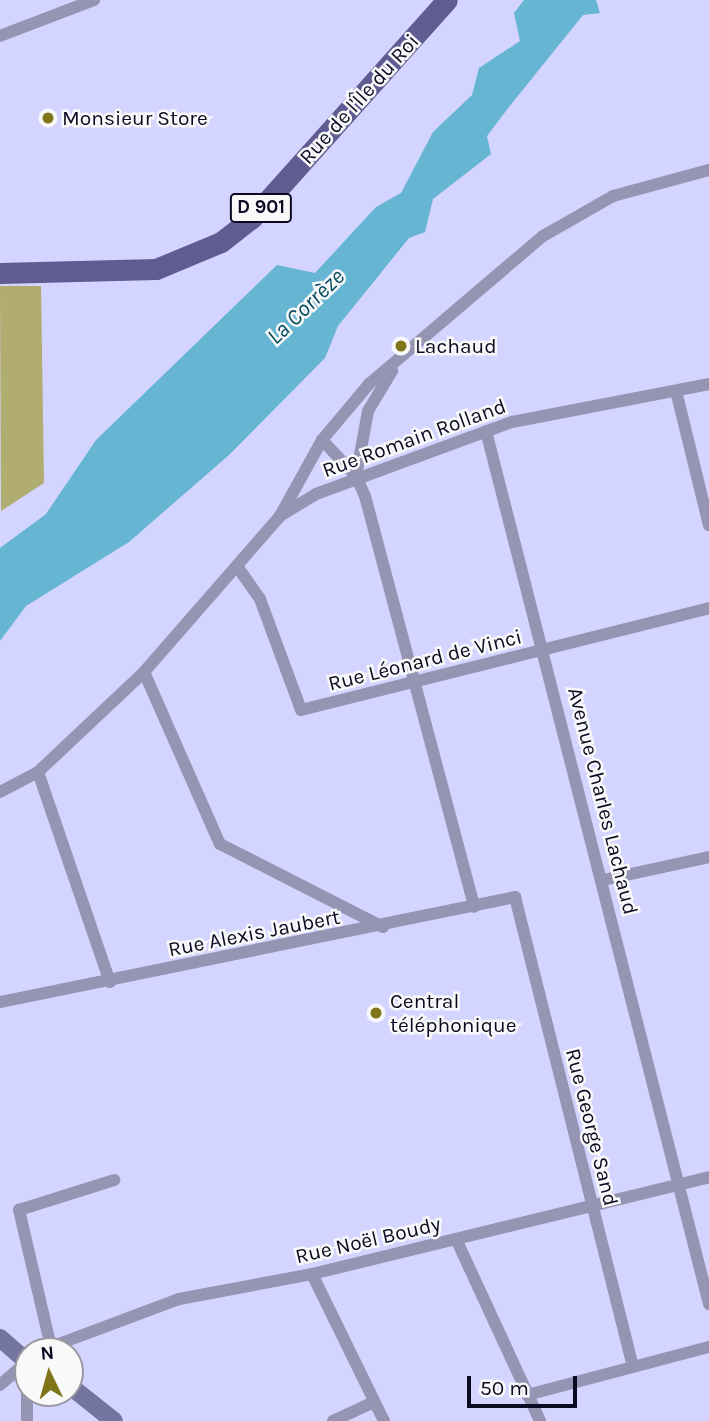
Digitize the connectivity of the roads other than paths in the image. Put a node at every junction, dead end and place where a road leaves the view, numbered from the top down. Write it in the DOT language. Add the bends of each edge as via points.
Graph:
graph roads {
  1 [pos="94,0"];
  2 [pos="441,3"];
  3 [pos="0,36"];
  4 [pos="709,170"];
  5 [pos="0,273"];
  6 [pos="396,365"];
  7 [pos="709,384"];
  8 [pos="676,391"];
  9 [pos="486,431"];
  10 [pos="322,440"];
  11 [pos="356,476"];
  12 [pos="279,516"];
  13 [pos="709,525"];
  14 [pos="239,569"];
  15 [pos="709,608"];
  16 [pos="545,649"];
  17 [pos="144,672"];
  18 [pos="416,681"];
  19 [pos="38,772"];
  20 [pos="0,792"];
  21 [pos="709,857"];
  22 [pos="603,880"];
  23 [pos="515,897"];
  24 [pos="474,907"];
  25 [pos="383,927"];
  26 [pos="110,982"];
  27 [pos="0,1002"];
  28 [pos="709,1177"];
  29 [pos="114,1180"];
  30 [pos="678,1181"];
  31 [pos="591,1203"];
  32 [pos="456,1239"];
  33 [pos="312,1273"];
  34 [pos="709,1304"];
  35 [pos="43,1337"];
  36 [pos="73,1337"];
  37 [pos="0,1338"];
  38 [pos="709,1348"];
  39 [pos="14,1350"];
  40 [pos="634,1366"];
  41 [pos="14,1373"];
  42 [pos="0,1385"];
  43 [pos="527,1395"];
  44 [pos="84,1397"];
  45 [pos="374,1402"];
  46 [pos="114,1421"];
  47 [pos="333,1421"];
  48 [pos="384,1421"];
  49 [pos="540,1421"];
  1 -- 3 [label="street"];
  2 -- 5 [label="main road, Rue de l'Île du Roi / D 901" via="258,212 222,242 156,270"];
  4 -- 6 [label="street" via="613,196 543,236"];
  6 -- 10 [label="street" via="369,384"];
  6 -- 11 [label="street" via="368,411"];
  7 -- 8 [label="street, Rue Romain Rolland"];
  8 -- 9 [label="street, Rue Romain Rolland"];
  8 -- 13 [label="street"];
  9 -- 11 [label="street, Rue Romain Rolland"];
  9 -- 16 [label="street, Avenue Charles Lachaud"];
  10 -- 11 [label="street"];
  10 -- 12 [label="street"];
  11 -- 12 [label="street, Rue Romain Rolland"];
  11 -- 18 [label="street"];
  12 -- 14 [label="street, Rue Romain Rolland"];
  14 -- 17 [label="street, Rue Romain Rolland"];
  14 -- 18 [label="street, Rue Léonard de Vinci" via="260,599 301,710"];
  15 -- 16 [label="street, Rue Léonard de Vinci"];
  16 -- 18 [label="street, Rue Léonard de Vinci"];
  16 -- 22 [label="street, Avenue Charles Lachaud"];
  17 -- 19 [label="street, Rue Romain Rolland"];
  17 -- 25 [label="street" via="220,844"];
  18 -- 24 [label="street"];
  19 -- 20 [label="street, Rue Romain Rolland"];
  19 -- 26 [label="street"];
  21 -- 22 [label="street"];
  22 -- 30 [label="street, Avenue Charles Lachaud"];
  23 -- 24 [label="street, Rue Alexis Jaubert"];
  23 -- 31 [label="street, Rue George Sand"];
  24 -- 25 [label="street, Rue Alexis Jaubert"];
  25 -- 26 [label="street, Rue Alexis Jaubert"];
  26 -- 27 [label="street, Rue Alexis Jaubert"];
  28 -- 30 [label="street, Rue Noël Boudy"];
  29 -- 35 [label="street" via="19,1210"];
  30 -- 31 [label="street, Rue Noël Boudy"];
  30 -- 34 [label="street, Avenue Charles Lachaud"];
  31 -- 32 [label="street, Rue Noël Boudy"];
  31 -- 40 [label="street, Rue George Sand"];
  32 -- 33 [label="street, Rue Noël Boudy"];
  32 -- 43 [label="street"];
  33 -- 36 [label="street, Rue Noël Boudy" via="179,1299"];
  33 -- 45 [label="street"];
  37 -- 39 [label="street"];
  38 -- 40 [label="street"];
  40 -- 43 [label="street"];
  41 -- 42 [label="street"];
  43 -- 49 [label="street"];
  44 -- 46 [label="street"];
  45 -- 47 [label="street"];
  45 -- 48 [label="street"];
}
